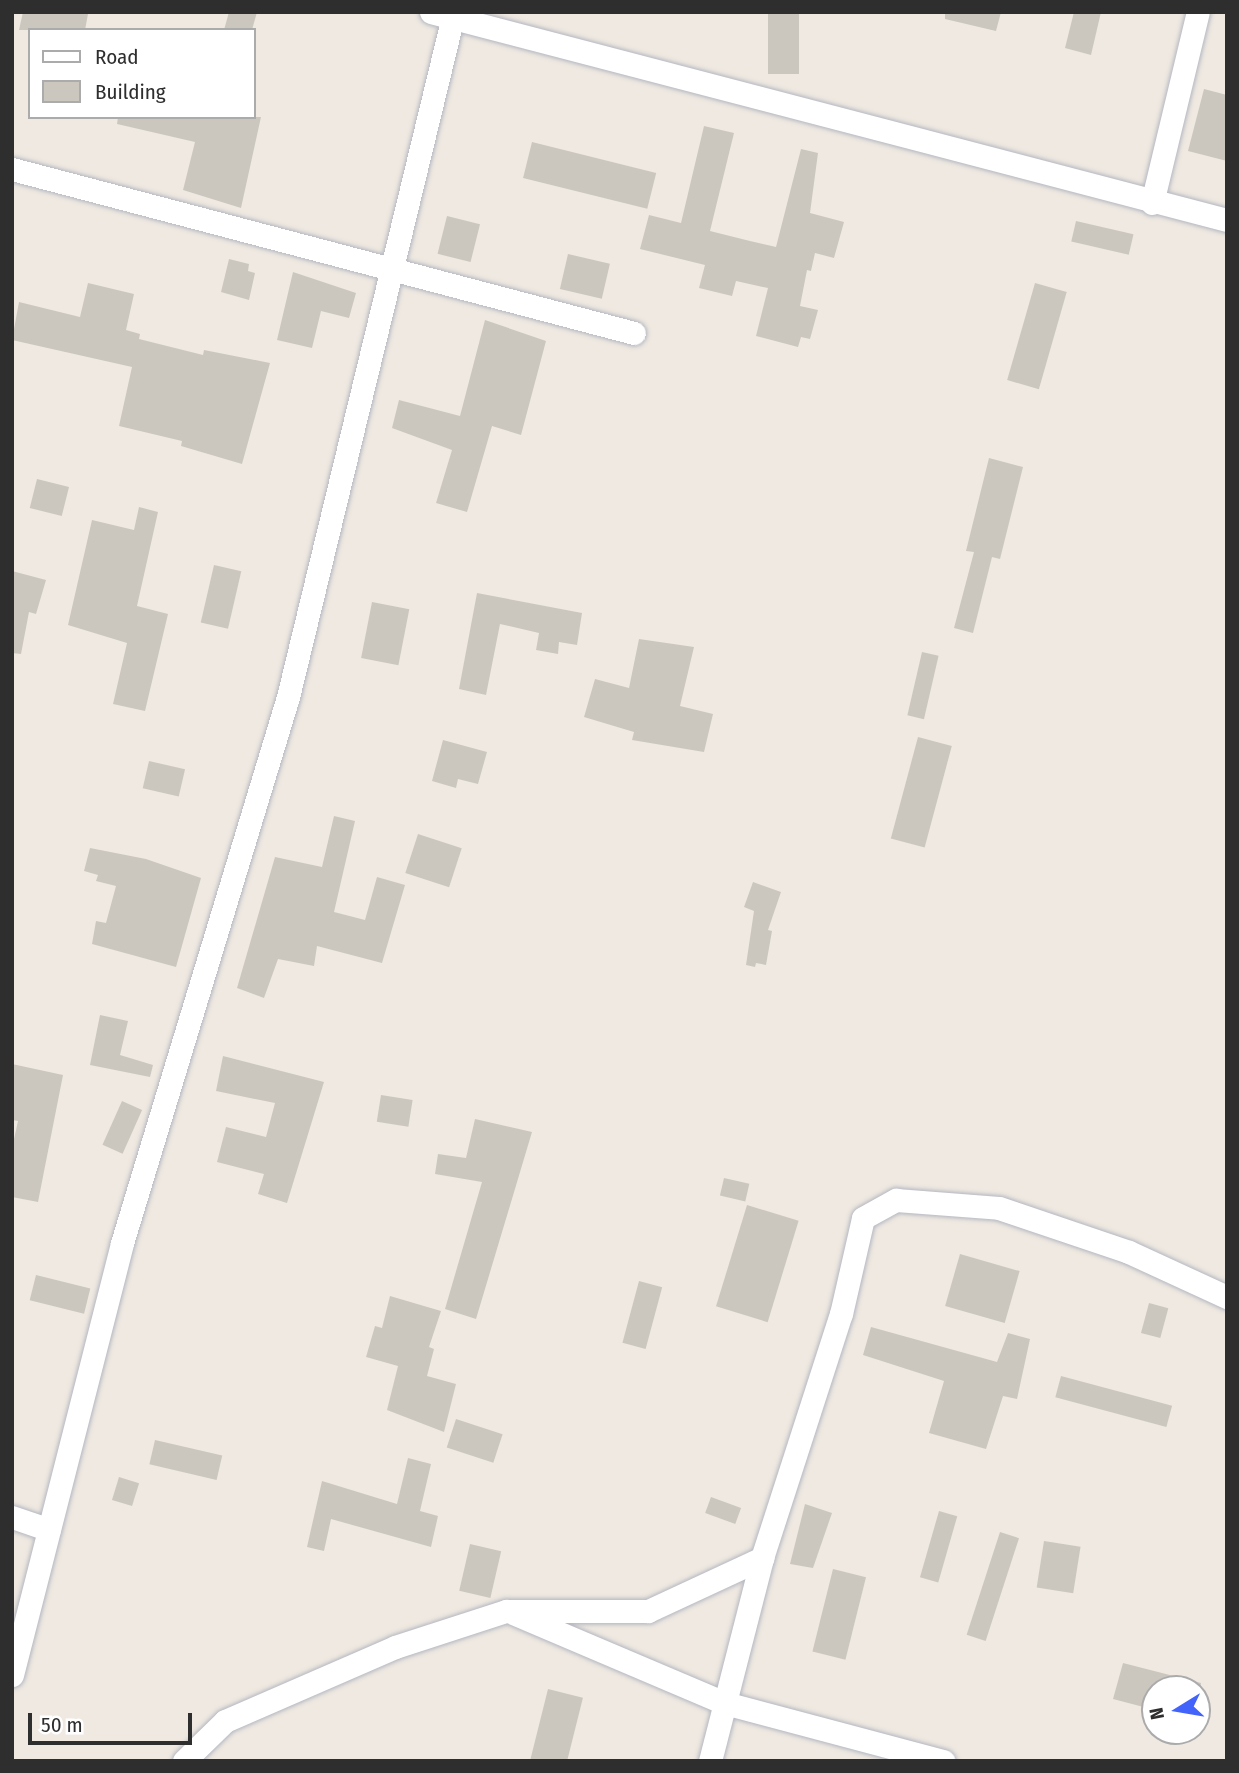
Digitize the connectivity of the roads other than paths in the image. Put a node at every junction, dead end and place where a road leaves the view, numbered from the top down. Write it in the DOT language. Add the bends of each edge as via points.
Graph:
graph roads {
  1 [pos="1198,12"];
  2 [pos="445,14"];
  3 [pos="12,169"];
  4 [pos="1152,203"];
  5 [pos="1227,220"];
  6 [pos="392,269"];
  7 [pos="635,333"];
  8 [pos="1227,1297"];
  9 [pos="12,1517"];
  10 [pos="49,1530"];
  11 [pos="762,1558"];
  12 [pos="506,1611"];
  13 [pos="12,1675"];
  14 [pos="725,1703"];
  15 [pos="184,1761"];
  16 [pos="710,1761"];
  17 [pos="943,1761"];
  1 -- 4 [label="street"];
  2 -- 4 [label="street"];
  2 -- 6 [label="street"];
  3 -- 6 [label="street"];
  4 -- 5 [label="street"];
  6 -- 7 [label="street"];
  6 -- 10 [label="street" via="288,697 122,1243"];
  8 -- 11 [label="street" via="1129,1252 999,1208 896,1200 863,1218 841,1314"];
  9 -- 10 [label="street"];
  10 -- 13 [label="street"];
  11 -- 12 [label="street" via="648,1611"];
  11 -- 14 [label="street"];
  12 -- 14 [label="street"];
  12 -- 15 [label="street" via="395,1647 225,1721"];
  14 -- 16 [label="street"];
  14 -- 17 [label="street"];
}
